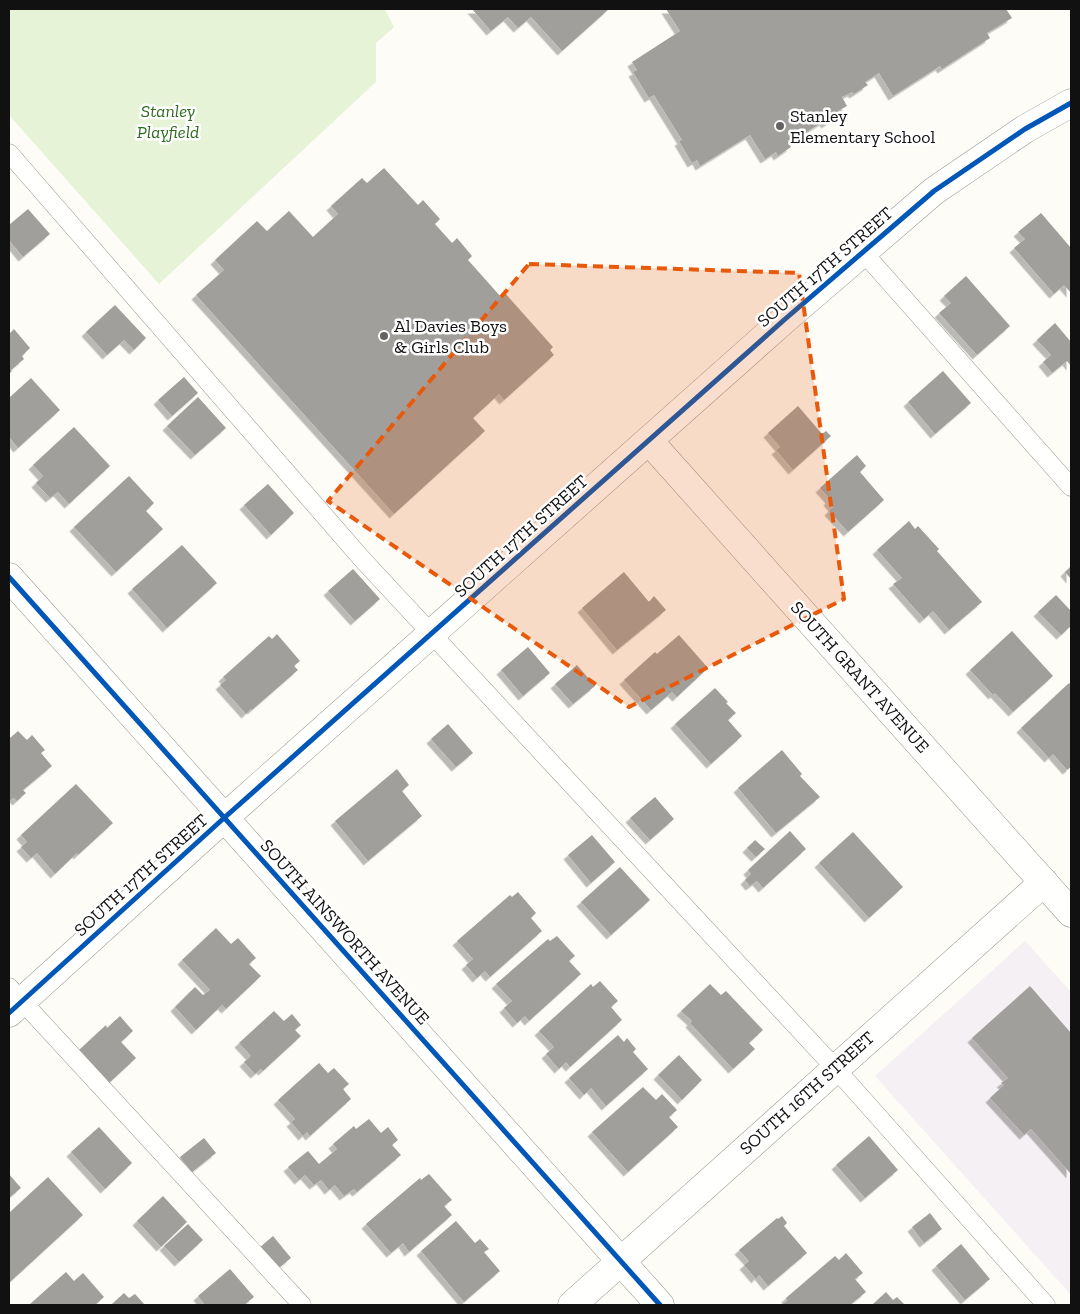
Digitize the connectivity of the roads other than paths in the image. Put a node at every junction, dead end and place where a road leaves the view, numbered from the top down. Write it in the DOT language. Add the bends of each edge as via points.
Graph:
graph roads {
  1 [pos="1071,103"];
  2 [pos="9,153"];
  3 [pos="863,252"];
  4 [pos="649,441"];
  5 [pos="1071,487"];
  6 [pos="9,577"];
  7 [pos="432,634"];
  8 [pos="224,818"];
  9 [pos="1044,882"];
  10 [pos="1071,913"];
  11 [pos="13,1000"];
  12 [pos="835,1068"];
  13 [pos="621,1261"];
  14 [pos="302,1305"];
  15 [pos="572,1305"];
  16 [pos="660,1305"];
  17 [pos="1046,1305"];
  1 -- 3 [label="street, SOUTH 17TH STREET" via="1025,129 934,191"];
  2 -- 7 [label="lane" via="362,559"];
  3 -- 4 [label="street, SOUTH 17TH STREET"];
  3 -- 5 [label="lane"];
  4 -- 7 [label="street, SOUTH 17TH STREET"];
  4 -- 9 [label="street, SOUTH GRANT AVENUE"];
  6 -- 8 [label="street, SOUTH AINSWORTH AVENUE"];
  7 -- 8 [label="street, SOUTH 17TH STREET"];
  7 -- 12 [label="lane"];
  8 -- 11 [label="street, SOUTH 17TH STREET"];
  8 -- 13 [label="street, SOUTH AINSWORTH AVENUE"];
  9 -- 10 [label="street, SOUTH GRANT AVENUE"];
  9 -- 12 [label="street, SOUTH 16TH STREET"];
  11 -- 14 [label="lane"];
  12 -- 13 [label="street, SOUTH 16TH STREET"];
  12 -- 17 [label="lane"];
  13 -- 15 [label="street, SOUTH 16TH STREET"];
  13 -- 16 [label="street, SOUTH AINSWORTH AVENUE"];
}
